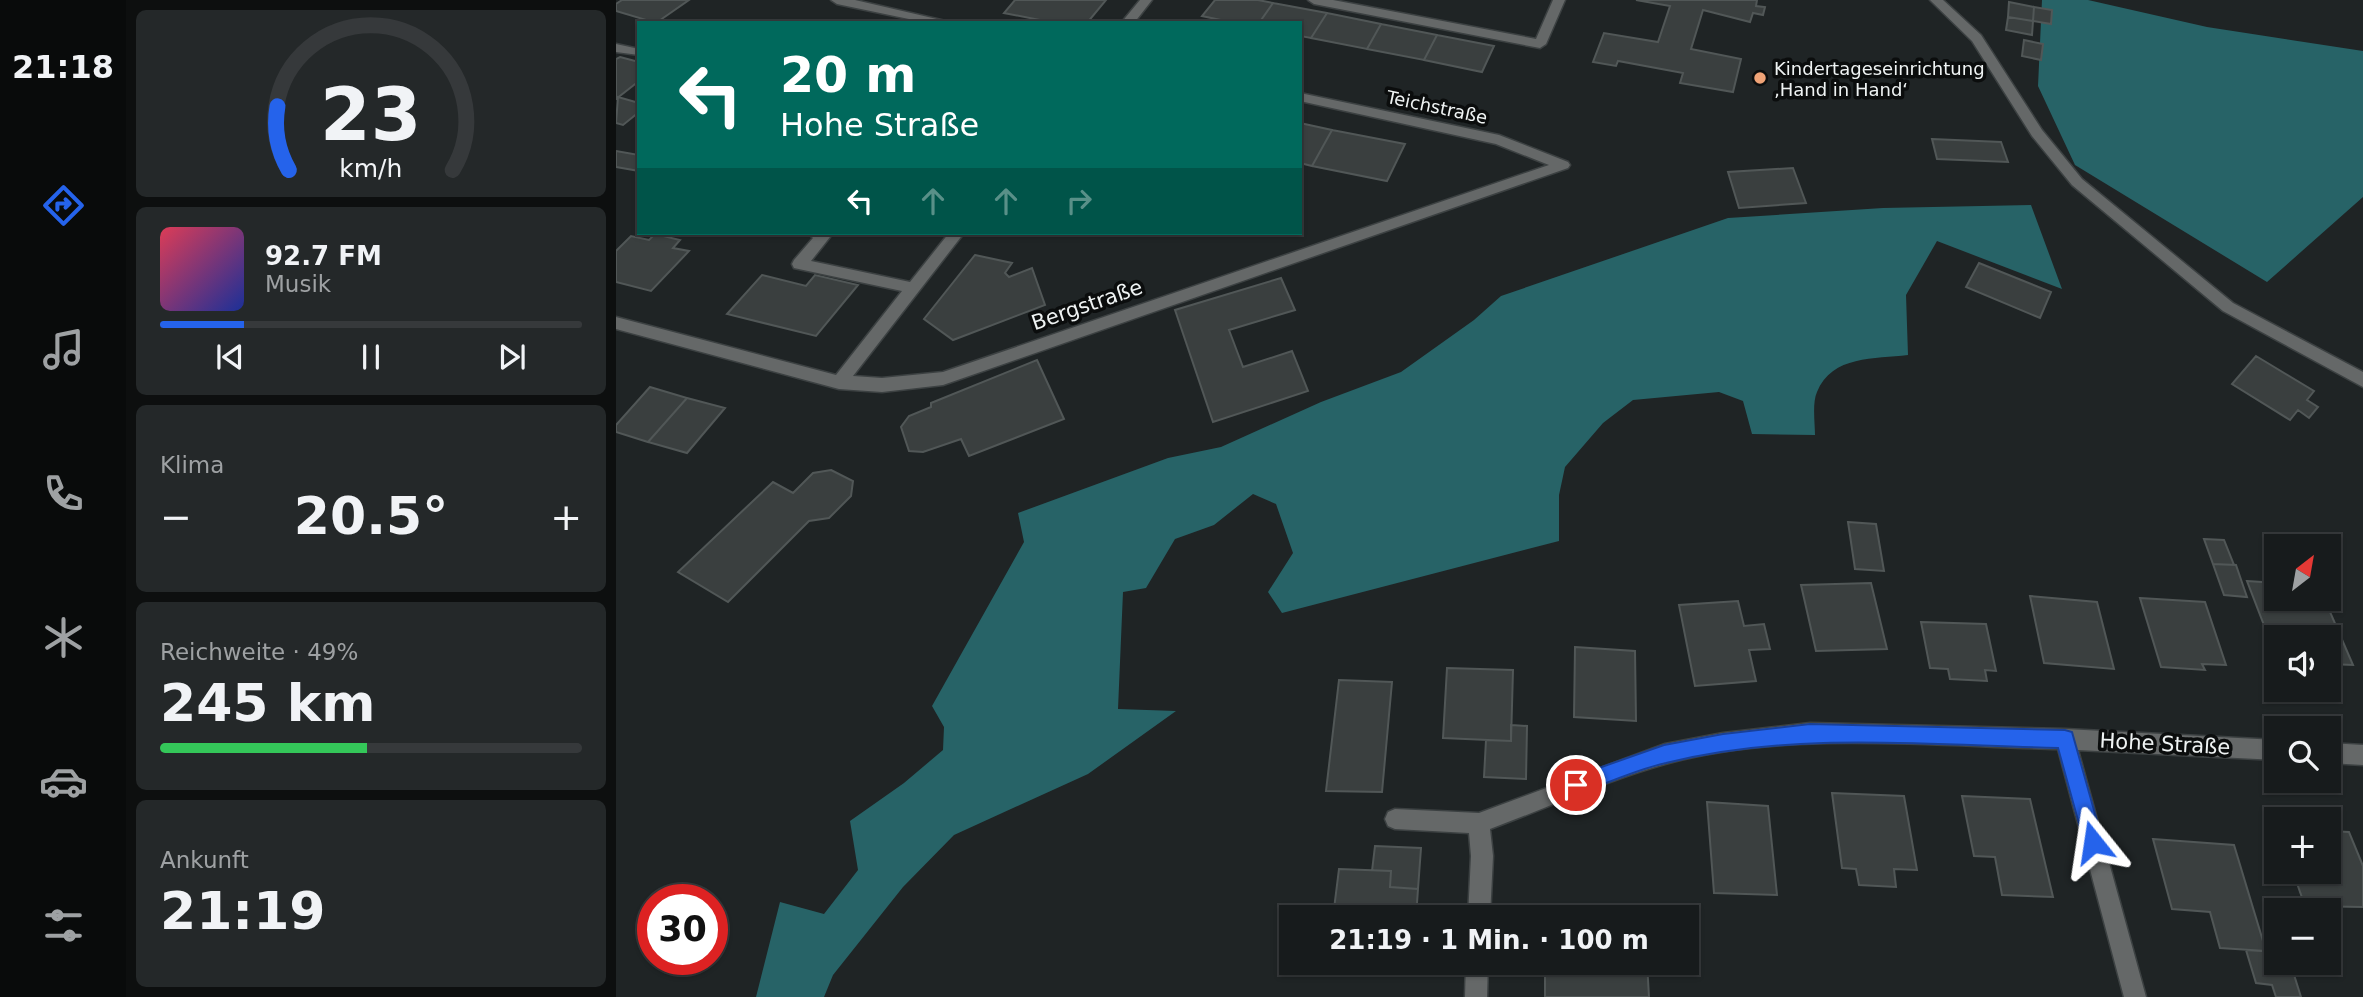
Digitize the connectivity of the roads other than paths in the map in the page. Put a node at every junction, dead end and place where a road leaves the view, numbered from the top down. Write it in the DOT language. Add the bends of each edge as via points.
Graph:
graph roads {
  1 [pos="837,0"];
  2 [pos="1146,0"];
  3 [pos="1314,0"];
  4 [pos="1559,0"];
  5 [pos="1936,0"];
  6 [pos="938,21"];
  7 [pos="1129,21"];
  8 [pos="616,48"];
  9 [pos="636,52"];
  10 [pos="1302,97"];
  11 [pos="1563,165"];
  12 [pos="819,235"];
  13 [pos="955,235"];
  14 [pos="913,288"];
  15 [pos="616,323"];
  16 [pos="2363,380"];
  17 [pos="839,382"];
  18 [pos="2065,739"];
  19 [pos="2264,749"];
  20 [pos="2341,754"];
  21 [pos="2363,755"];
  22 [pos="1395,819"];
  23 [pos="1479,823"];
  24 [pos="1480,905"];
  25 [pos="1477,975"];
  26 [pos="1476,997"];
  27 [pos="2135,997"];
  1 -- 6 [label="street"];
  2 -- 7 [label="street"];
  3 -- 4 [label="street" via="1540,44"];
  5 -- 16 [label="street" via="1977,38 2037,133 2077,182 2228,306"];
  8 -- 9 [label="street"];
  10 -- 11 [label="street, Teichstraße" via="1499,140"];
  11 -- 17 [label="street, Bergstraße" via="943,378 882,385"];
  12 -- 14 [label="street" via="823,237 799,264"];
  13 -- 14 [label="street"];
  14 -- 17 [label="street"];
  15 -- 17 [label="street, Bergstraße"];
  18 -- 19 [label="street, Hohe Straße"];
  18 -- 23 [label="street, Hohe Straße" via="1810,733 1723,743 1664,754"];
  18 -- 27 [label="street"];
  20 -- 21 [label="street"];
  22 -- 23 [label="street, Hohe Straße"];
  23 -- 24 [label="street"];
  25 -- 26 [label="street"];
}
